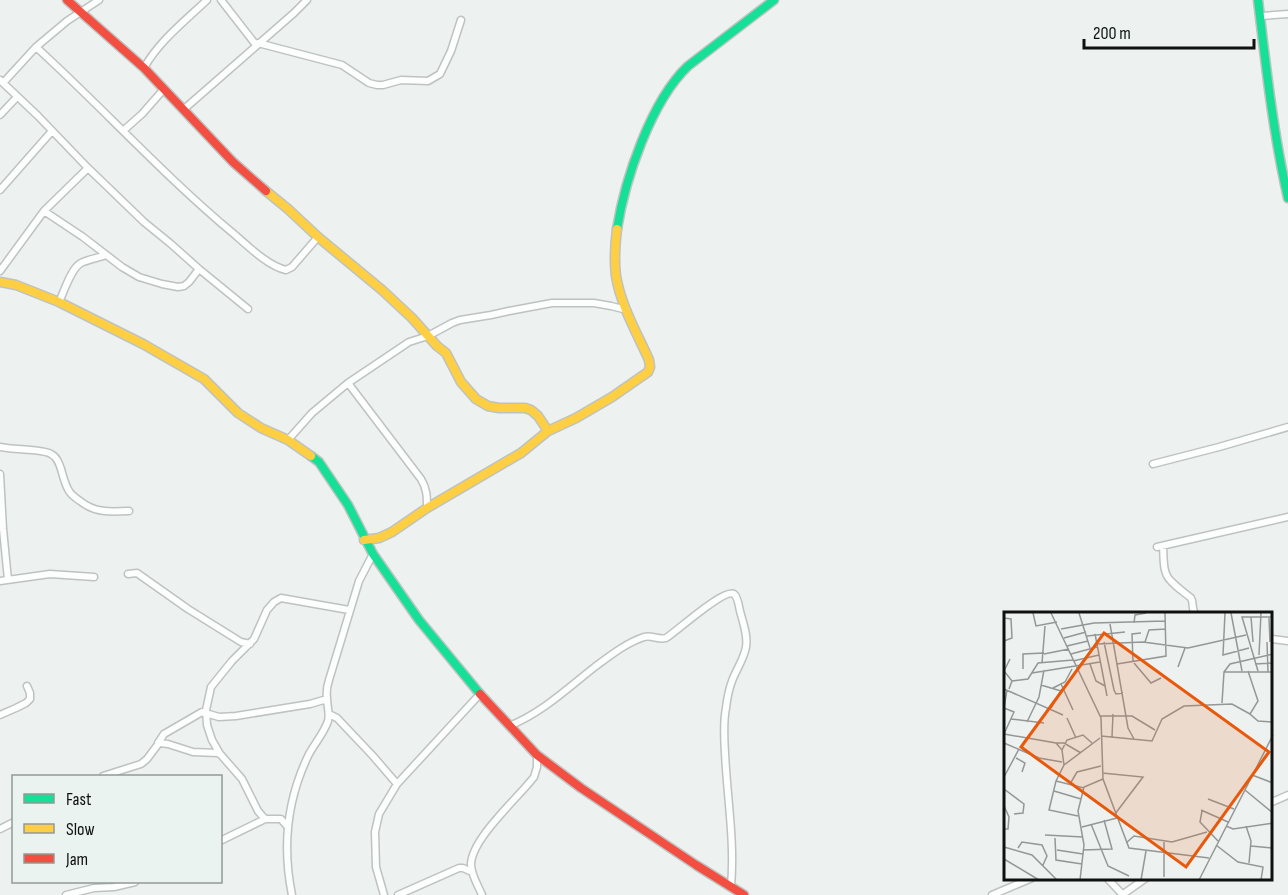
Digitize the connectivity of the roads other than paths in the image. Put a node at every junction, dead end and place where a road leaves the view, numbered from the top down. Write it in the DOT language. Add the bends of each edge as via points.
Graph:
graph roads {
  1 [pos="67,0"];
  2 [pos="99,0"];
  3 [pos="207,0"];
  4 [pos="220,0"];
  5 [pos="307,0"];
  6 [pos="774,0"];
  7 [pos="1258,0"];
  8 [pos="81,12"];
  9 [pos="1288,14"];
  10 [pos="1261,16"];
  11 [pos="461,20"];
  12 [pos="257,44"];
  13 [pos="36,47"];
  14 [pos="144,68"];
  15 [pos="1,82"];
  16 [pos="164,89"];
  17 [pos="17,97"];
  18 [pos="183,110"];
  19 [pos="0,115"];
  20 [pos="124,130"];
  21 [pos="52,132"];
  22 [pos="88,168"];
  23 [pos="1286,175"];
  24 [pos="0,190"];
  25 [pos="1288,198"];
  26 [pos="44,211"];
  27 [pos="318,237"];
  28 [pos="106,255"];
  29 [pos="199,269"];
  30 [pos="0,271"];
  31 [pos="0,282"];
  32 [pos="59,302"];
  33 [pos="249,309"];
  34 [pos="627,310"];
  35 [pos="428,336"];
  36 [pos="348,383"];
  37 [pos="1288,427"];
  38 [pos="548,431"];
  39 [pos="288,440"];
  40 [pos="0,447"];
  41 [pos="1153,464"];
  42 [pos="0,474"];
  43 [pos="427,508"];
  44 [pos="129,511"];
  45 [pos="1288,517"];
  46 [pos="364,540"];
  47 [pos="373,554"];
  48 [pos="128,574"];
  49 [pos="94,577"];
  50 [pos="8,580"];
  51 [pos="0,581"];
  52 [pos="349,610"];
  53 [pos="1194,612"];
  54 [pos="1273,639"];
  55 [pos="1288,641"];
  56 [pos="250,644"];
  57 [pos="27,686"];
  58 [pos="480,694"];
  59 [pos="327,699"];
  60 [pos="206,713"];
  61 [pos="329,714"];
  62 [pos="0,715"];
  63 [pos="509,726"];
  64 [pos="157,744"];
  65 [pos="220,754"];
  66 [pos="537,755"];
  67 [pos="109,775"];
  68 [pos="397,784"];
  69 [pos="1288,795"];
  70 [pos="1273,802"];
  71 [pos="265,819"];
  72 [pos="287,826"];
  73 [pos="222,840"];
  74 [pos="472,872"];
  75 [pos="1030,880"];
  76 [pos="1108,880"];
  77 [pos="1144,880"];
  78 [pos="131,883"];
  79 [pos="733,890"];
  80 [pos="66,895"];
  81 [pos="292,895"];
  82 [pos="384,895"];
  83 [pos="398,895"];
  84 [pos="482,895"];
  85 [pos="744,895"];
  86 [pos="992,895"];
  87 [pos="1122,895"];
  1 -- 8 [label="street"];
  2 -- 8 [label="street"];
  3 -- 14 [label="street" via="159,46"];
  4 -- 12 [label="street"];
  5 -- 12 [label="street"];
  6 -- 34 [label="street" via="693,61 680,74 654,117 624,193 617,224 615,272"];
  7 -- 10 [label="street"];
  8 -- 13 [label="street"];
  8 -- 14 [label="street"];
  9 -- 10 [label="street"];
  10 -- 23 [label="street"];
  11 -- 12 [label="street" via="440,74 428,81 401,80 376,85 342,65"];
  12 -- 18 [label="street"];
  13 -- 15 [label="street"];
  13 -- 20 [label="street"];
  14 -- 16 [label="street"];
  15 -- 17 [label="street"];
  16 -- 18 [label="street"];
  16 -- 20 [label="street"];
  17 -- 19 [label="street"];
  17 -- 21 [label="street"];
  18 -- 27 [label="street" via="233,162"];
  20 -- 27 [label="street" via="216,219 281,269 292,267"];
  21 -- 22 [label="street"];
  21 -- 24 [label="street"];
  22 -- 26 [label="street"];
  22 -- 29 [label="street"];
  23 -- 25 [label="street"];
  26 -- 28 [label="street"];
  26 -- 30 [label="street"];
  27 -- 35 [label="street" via="382,290"];
  28 -- 29 [label="street" via="139,277 170,286 184,286"];
  28 -- 32 [label="street" via="77,266"];
  29 -- 33 [label="street"];
  31 -- 32 [label="street"];
  32 -- 39 [label="street" via="204,379 238,413"];
  34 -- 35 [label="street" via="594,303 552,303 460,320"];
  34 -- 38 [label="street" via="650,360 648,372 576,418"];
  35 -- 36 [label="street" via="410,342"];
  35 -- 38 [label="street" via="446,353 461,382 476,399 488,406 531,410"];
  36 -- 39 [label="street" via="312,413"];
  36 -- 43 [label="street" via="421,479 428,494"];
  37 -- 41 [label="street"];
  38 -- 43 [label="street" via="521,453"];
  39 -- 46 [label="street" via="319,462 348,505"];
  40 -- 44 [label="street" via="49,452 58,461 68,490 81,502 103,512"];
  42 -- 50 [label="street"];
  43 -- 46 [label="street" via="385,536"];
  45 -- 53 [label="street" via="1160,547 1167,576 1191,598"];
  46 -- 47 [label="street"];
  47 -- 52 [label="street"];
  47 -- 58 [label="street" via="419,620"];
  48 -- 56 [label="street" via="137,573 188,609"];
  49 -- 50 [label="street" via="51,574"];
  50 -- 51 [label="street"];
  52 -- 56 [label="street" via="279,599 267,610"];
  52 -- 59 [label="street"];
  54 -- 55 [label="street"];
  56 -- 60 [label="street" via="211,687"];
  57 -- 62 [label="street" via="30,699"];
  58 -- 63 [label="street"];
  58 -- 68 [label="street"];
  59 -- 60 [label="street" via="236,716"];
  59 -- 61 [label="street"];
  60 -- 64 [label="street" via="164,734"];
  60 -- 65 [label="street" via="212,740"];
  61 -- 68 [label="street"];
  61 -- 72 [label="street" via="300,776"];
  63 -- 66 [label="street"];
  63 -- 79 [label="street" via="533,715 622,648 641,638 666,638 708,606 734,594 746,645 725,712"];
  64 -- 65 [label="street"];
  64 -- 67 [label="street" via="141,764"];
  65 -- 71 [label="street" via="242,779"];
  66 -- 74 [label="street" via="534,777 474,850"];
  66 -- 79 [label="street"];
  68 -- 82 [label="street" via="379,814 375,832 376,867"];
  69 -- 70 [label="street"];
  71 -- 72 [label="street" via="281,819"];
  71 -- 73 [label="street"];
  72 -- 81 [label="street"];
  74 -- 83 [label="street" via="459,868"];
  74 -- 84 [label="street"];
  75 -- 86 [label="street"];
  76 -- 87 [label="street"];
  77 -- 87 [label="street"];
  78 -- 80 [label="street"];
  79 -- 85 [label="street"];
}
